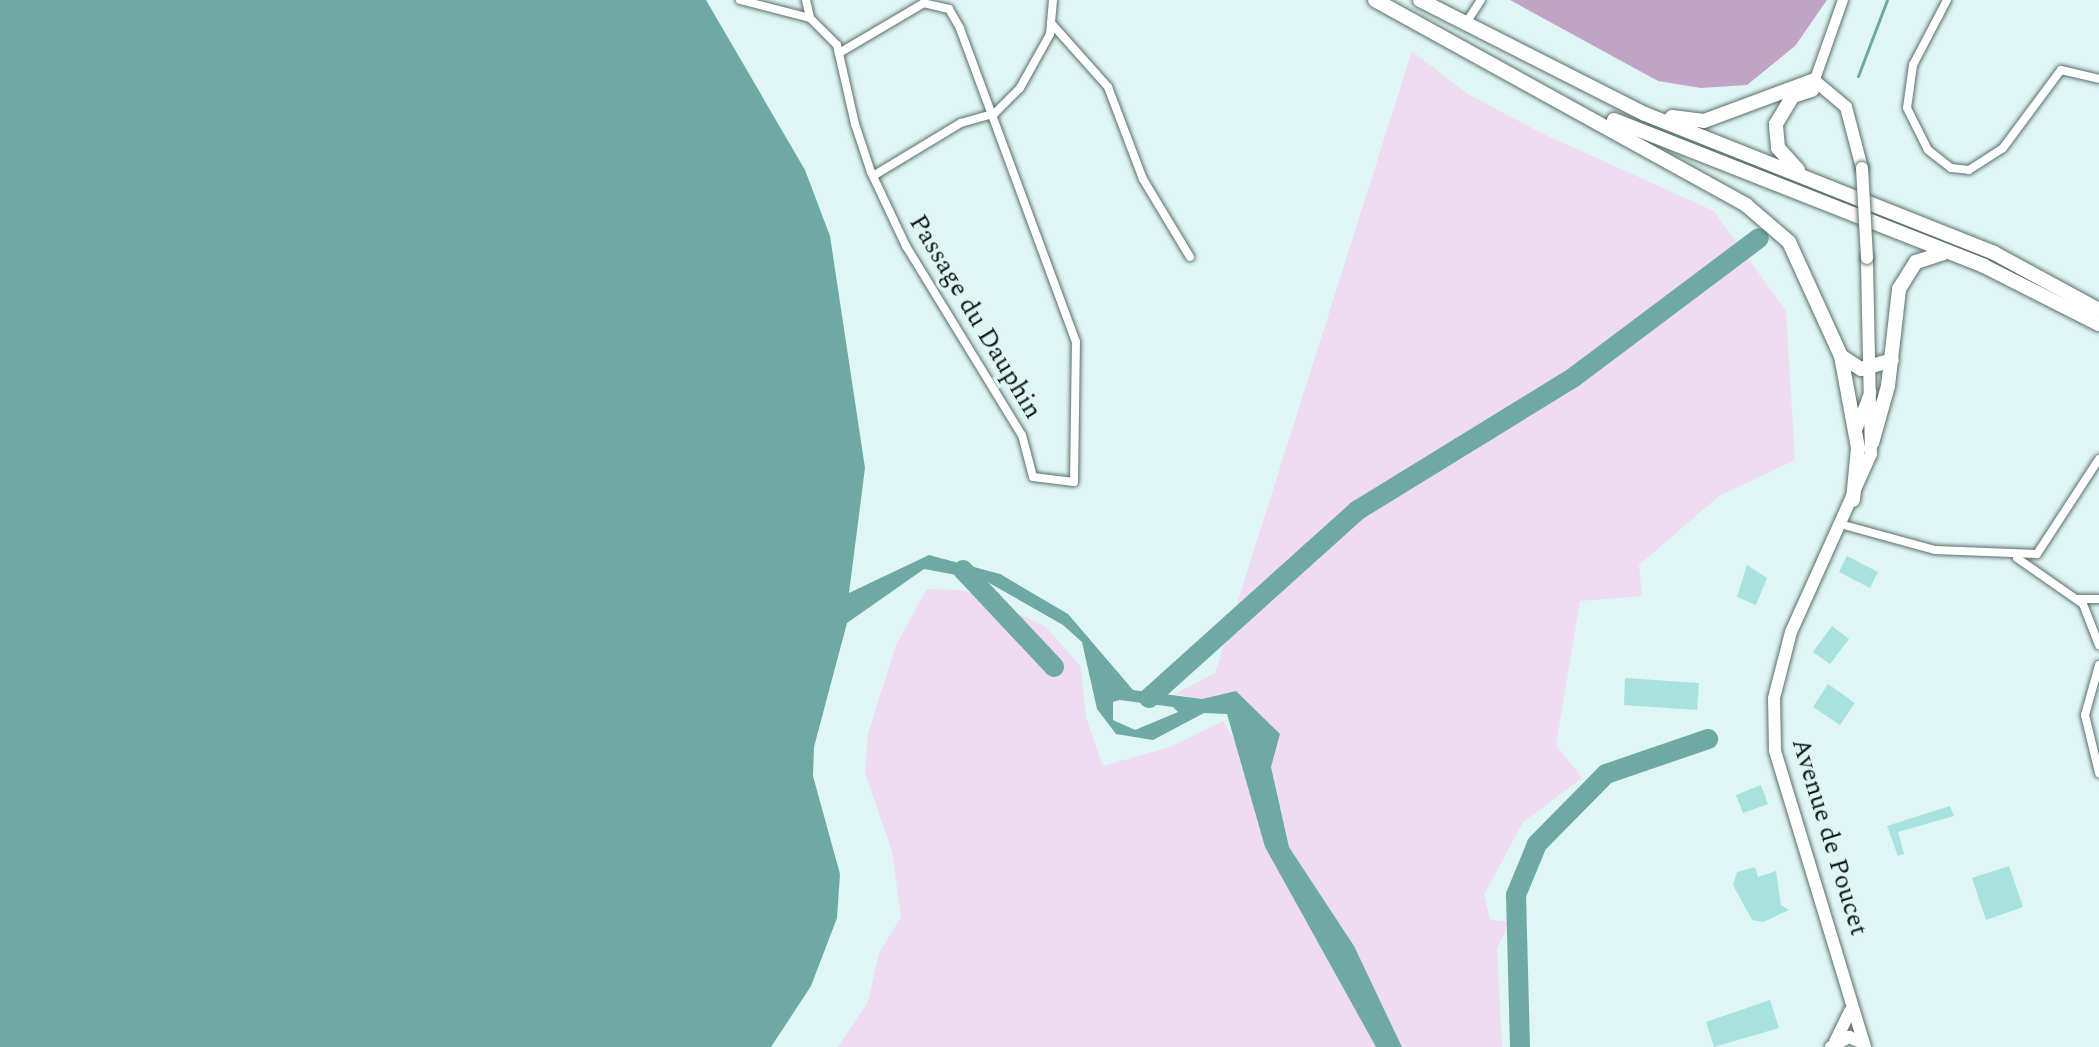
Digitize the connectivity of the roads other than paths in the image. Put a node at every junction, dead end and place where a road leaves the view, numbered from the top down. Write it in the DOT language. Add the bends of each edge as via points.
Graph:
graph roads {
  1 [pos="740,0"];
  2 [pos="806,0"];
  3 [pos="1053,0"];
  4 [pos="1366,0"];
  5 [pos="1375,0"];
  6 [pos="1481,0"];
  7 [pos="1843,0"];
  8 [pos="1947,0"];
  9 [pos="1426,1"];
  10 [pos="932,2"];
  11 [pos="810,18"];
  12 [pos="1416,22"];
  13 [pos="1051,23"];
  14 [pos="1466,23"];
  15 [pos="839,53"];
  16 [pos="2099,79"];
  17 [pos="1813,85"];
  18 [pos="1585,86"];
  19 [pos="1551,93"];
  20 [pos="995,113"];
  21 [pos="1804,175"];
  22 [pos="873,176"];
  23 [pos="1948,253"];
  24 [pos="1190,257"];
  25 [pos="2099,310"];
  26 [pos="2099,324"];
  27 [pos="1841,356"];
  28 [pos="1892,360"];
  29 [pos="1870,369"];
  30 [pos="1871,390"];
  31 [pos="1856,430"];
  32 [pos="1872,443"];
  33 [pos="2099,459"];
  34 [pos="1853,500"];
  35 [pos="1840,524"];
  36 [pos="2016,557"];
  37 [pos="2077,599"];
  38 [pos="2099,599"];
  39 [pos="2099,645"];
  40 [pos="2099,665"];
  41 [pos="2099,773"];
  42 [pos="1850,1011"];
  43 [pos="1833,1044"];
  44 [pos="1864,1045"];
  1 -- 11 [label="street"];
  2 -- 11 [label="street"];
  3 -- 13 [label="street"];
  4 -- 12 [label="street"];
  5 -- 12 [label="highway"];
  6 -- 14 [label="street"];
  7 -- 17 [label="street"];
  8 -- 16 [label="street" via="1913,65 1907,108 1928,150 1951,168 1969,170 2003,148 2061,70"];
  9 -- 14 [label="highway"];
  10 -- 15 [label="street"];
  10 -- 20 [label="street" via="949,9 960,28"];
  11 -- 15 [label="street, Passage du Dauphin"];
  12 -- 19 [label="highway"];
  13 -- 20 [label="street" via="1031,76"];
  13 -- 24 [label="street" via="1108,87 1143,179"];
  14 -- 18 [label="highway"];
  15 -- 22 [label="street, Passage du Dauphin"];
  17 -- 18 [label="highway" via="1694,123"];
  17 -- 21 [label="highway" via="1784,106 1775,130 1782,155"];
  17 -- 29 [label="main road, Avenue de Poucet, bridge" via="1837,95 1859,136"];
  18 -- 21 [label="highway"];
  19 -- 23 [label="highway"];
  19 -- 27 [label="highway" via="1774,228 1798,257"];
  20 -- 22 [label="street" via="961,123"];
  20 -- 22 [label="street, Passage du Dauphin" via="1076,342 1079,470 1065,486 1033,477 1022,435 939,306"];
  21 -- 25 [label="highway" via="1994,253"];
  23 -- 26 [label="highway"];
  23 -- 28 [label="highway" via="1916,262 1904,277"];
  27 -- 29 [label="highway"];
  27 -- 31 [label="highway"];
  28 -- 29 [label="highway"];
  28 -- 32 [label="highway"];
  29 -- 30 [label="main road, Avenue de Poucet"];
  30 -- 31 [label="main road"];
  30 -- 32 [label="main road, Avenue de Poucet"];
  31 -- 34 [label="highway"];
  32 -- 34 [label="main road, Avenue de Poucet"];
  33 -- 36 [label="street" via="2045,547"];
  34 -- 35 [label="main road, Avenue de Poucet"];
  35 -- 36 [label="street" via="1935,550"];
  35 -- 42 [label="main road, Avenue de Poucet" via="1787,643 1774,732 1838,941"];
  36 -- 37 [label="street"];
  37 -- 38 [label="street"];
  37 -- 39 [label="street"];
  40 -- 41 [label="street" via="2085,715"];
  42 -- 43 [label="main road"];
  42 -- 44 [label="main road, Avenue de Poucet"];
  43 -- 44 [label="main road" via="1849,1037"];
}
